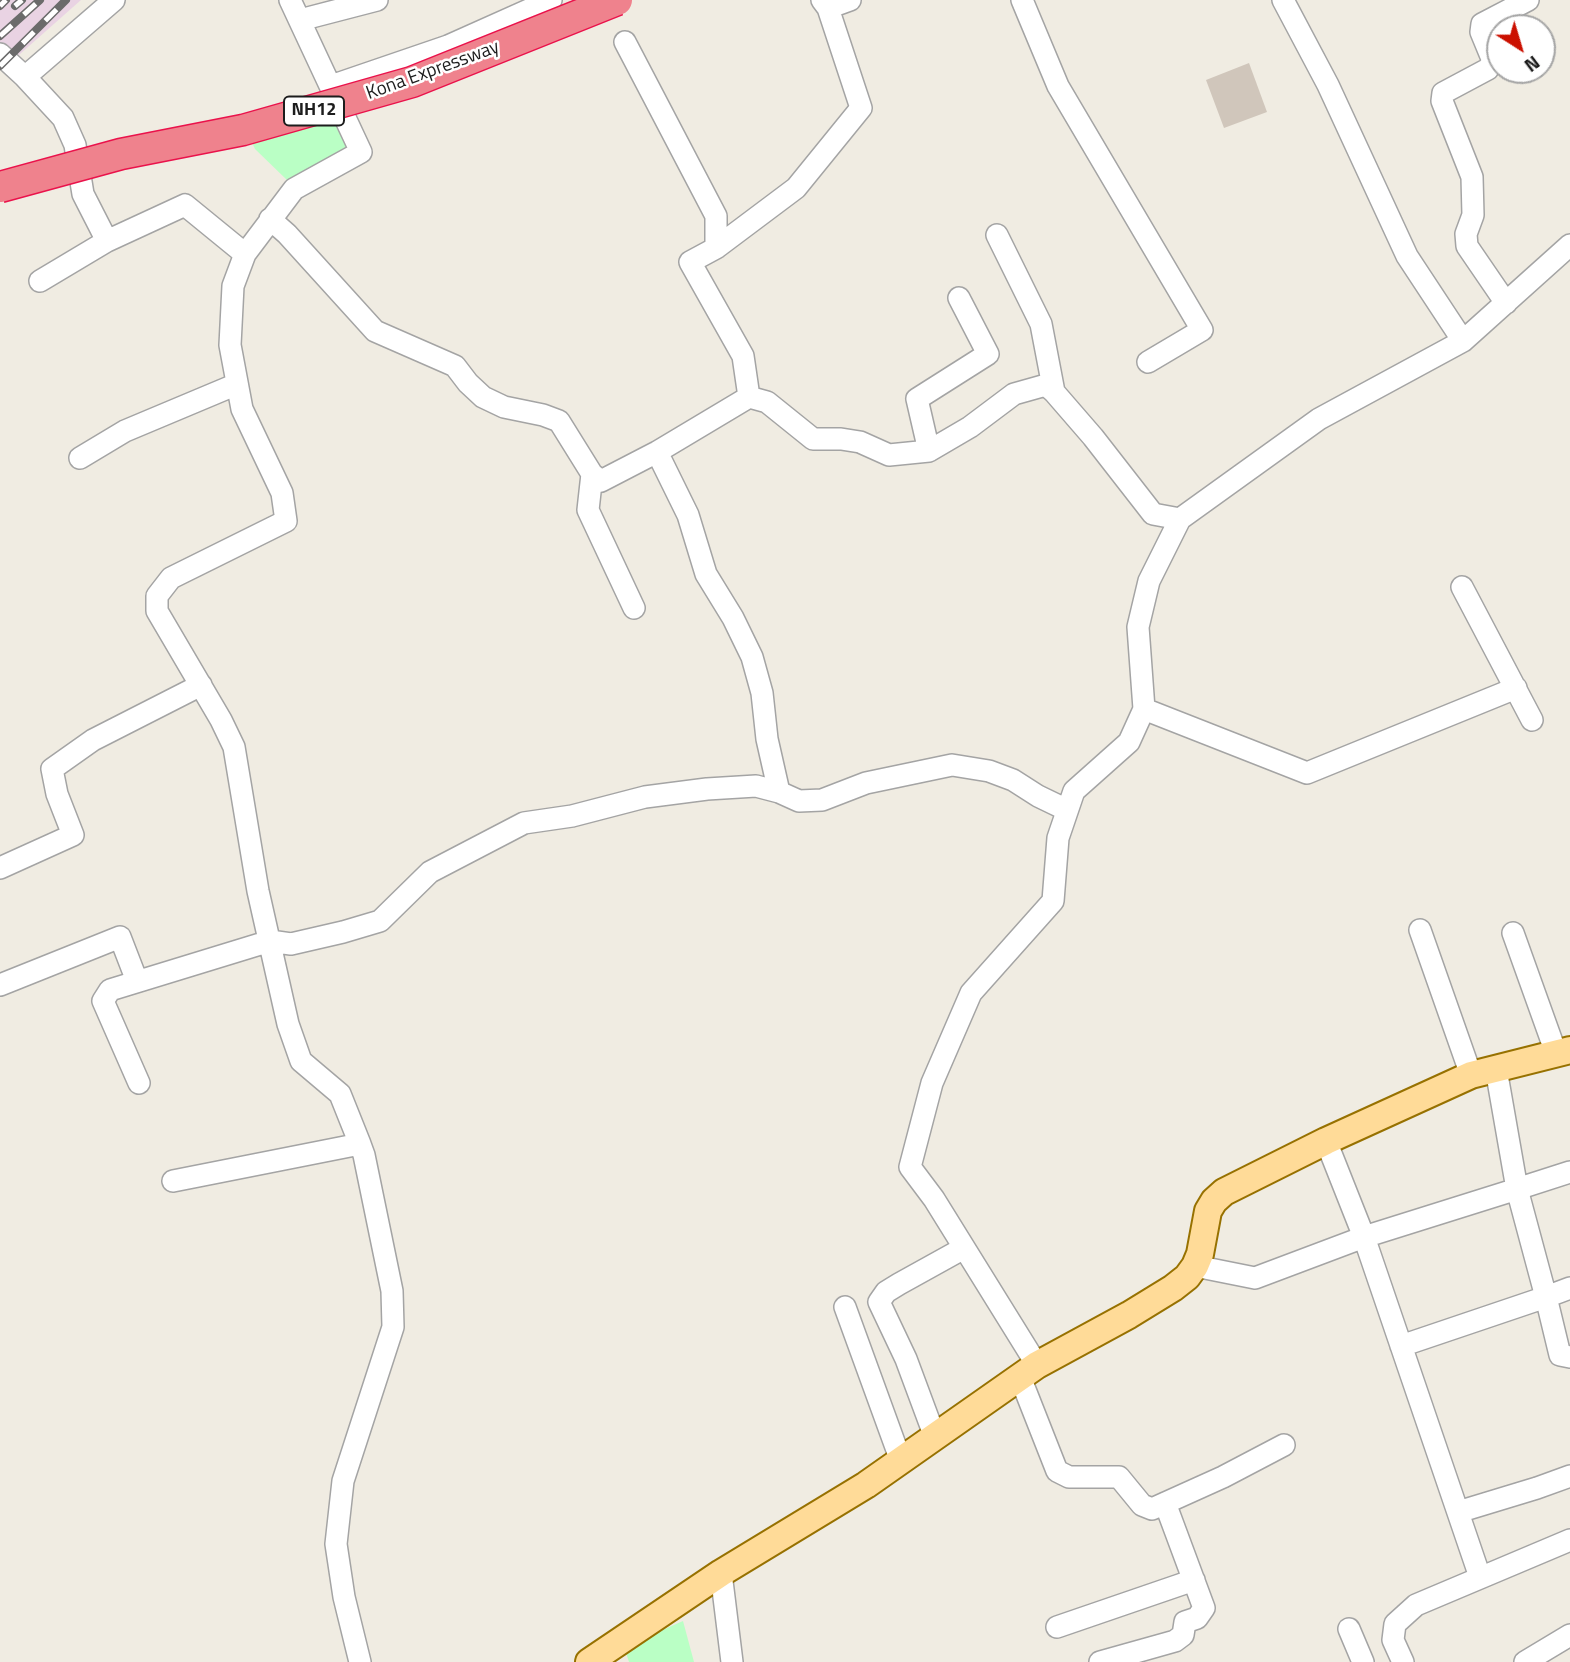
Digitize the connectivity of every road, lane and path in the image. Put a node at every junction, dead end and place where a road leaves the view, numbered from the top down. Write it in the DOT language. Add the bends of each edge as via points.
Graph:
graph roads {
  1 [pos="114,0"];
  2 [pos="290,0"];
  3 [pos="377,0"];
  4 [pos="551,0"];
  5 [pos="617,0"];
  6 [pos="850,0"];
  7 [pos="1022,0"];
  8 [pos="1283,0"];
  9 [pos="1528,0"];
  10 [pos="825,4"];
  11 [pos="300,20"];
  12 [pos="625,42"];
  13 [pos="0,54"];
  14 [pos="25,77"];
  15 [pos="331,86"];
  16 [pos="0,187"];
  17 [pos="270,219"];
  18 [pos="997,235"];
  19 [pos="107,241"];
  20 [pos="1570,245"];
  21 [pos="716,248"];
  22 [pos="245,254"];
  23 [pos="40,281"];
  24 [pos="959,299"];
  25 [pos="1506,303"];
  26 [pos="1463,341"];
  27 [pos="1148,362"];
  28 [pos="237,384"];
  29 [pos="1054,391"];
  30 [pos="749,397"];
  31 [pos="929,451"];
  32 [pos="657,452"];
  33 [pos="80,457"];
  34 [pos="592,474"];
  35 [pos="1180,519"];
  36 [pos="1462,587"];
  37 [pos="634,608"];
  38 [pos="201,685"];
  39 [pos="1516,688"];
  40 [pos="1144,709"];
  41 [pos="1532,720"];
  42 [pos="779,792"];
  43 [pos="1067,810"];
  44 [pos="0,868"];
  45 [pos="1420,930"];
  46 [pos="1513,933"];
  47 [pos="270,941"];
  48 [pos="137,981"];
  49 [pos="0,985"];
  50 [pos="1563,1051"];
  51 [pos="1496,1069"];
  52 [pos="1471,1075"];
  53 [pos="139,1083"];
  54 [pos="1326,1141"];
  55 [pos="360,1144"];
  56 [pos="1570,1172"];
  57 [pos="173,1181"];
  58 [pos="1517,1189"];
  59 [pos="1364,1237"];
  60 [pos="964,1248"];
  61 [pos="1195,1266"];
  62 [pos="1570,1289"];
  63 [pos="1546,1297"];
  64 [pos="845,1307"];
  65 [pos="1401,1346"];
  66 [pos="1570,1357"];
  67 [pos="1028,1371"];
  68 [pos="935,1437"];
  69 [pos="1284,1445"];
  70 [pos="901,1461"];
  71 [pos="1570,1476"];
  72 [pos="1165,1503"];
  73 [pos="1458,1513"];
  74 [pos="1570,1540"];
  75 [pos="721,1573"];
  76 [pos="1480,1577"];
  77 [pos="1194,1580"];
  78 [pos="1057,1627"];
  79 [pos="1349,1629"];
  80 [pos="1570,1635"];
  81 [pos="360,1662"];
  82 [pos="589,1662"];
  83 [pos="732,1662"];
  84 [pos="1100,1662"];
  85 [pos="1363,1662"];
  86 [pos="1403,1662"];
  87 [pos="1525,1662"];
  1 -- 14 [label="street"];
  2 -- 11 [label="street"];
  3 -- 11 [label="street"];
  4 -- 15 [label="street" via="448,46"];
  5 -- 16 [label="highway, Kona Expressway / NH12, bridge" via="412,82 243,130 121,154"];
  6 -- 10 [label="street"];
  7 -- 27 [label="street" via="1058,86 1202,330"];
  8 -- 26 [label="street" via="1407,256"];
  9 -- 25 [label="street" via="1482,24 1493,61 1488,69 1443,93 1442,101 1472,177 1473,215 1465,234 1467,246"];
  10 -- 21 [label="street" via="861,108 796,188"];
  11 -- 15 [label="street"];
  12 -- 21 [label="street" via="716,216"];
  13 -- 14 [label="street"];
  14 -- 19 [label="street" via="63,118 75,145 83,194"];
  15 -- 17 [label="street" via="361,152 294,189"];
  17 -- 22 [label="street"];
  17 -- 34 [label="street" via="375,331 455,366 483,397 503,407 559,421"];
  18 -- 29 [label="street" via="1041,324"];
  19 -- 22 [label="street" via="185,205"];
  19 -- 23 [label="street"];
  20 -- 25 [label="street"];
  21 -- 30 [label="street" via="690,262 743,356"];
  22 -- 28 [label="street" via="233,286 230,345"];
  24 -- 31 [label="street" via="988,354 918,399"];
  25 -- 26 [label="street"];
  26 -- 35 [label="street" via="1319,419"];
  28 -- 33 [label="street" via="125,430"];
  28 -- 38 [label="street" via="242,410 282,493 286,521 171,578 157,596 157,611"];
  29 -- 31 [label="street" via="1046,385 1014,394"];
  29 -- 35 [label="street" via="1153,514"];
  30 -- 31 [label="street" via="767,402 813,439 860,442 889,455"];
  30 -- 32 [label="street"];
  32 -- 34 [label="street" via="601,481"];
  32 -- 42 [label="street" via="688,515 706,574 752,657"];
  34 -- 37 [label="street" via="588,510"];
  35 -- 40 [label="street" via="1150,581 1138,627"];
  36 -- 39 [label="street"];
  38 -- 44 [label="street" via="93,740 52,769 72,835"];
  38 -- 47 [label="street" via="234,747"];
  39 -- 40 [label="street" via="1307,773"];
  39 -- 41 [label="street"];
  40 -- 43 [label="street" via="1129,742 1074,790"];
  42 -- 43 [label="street" via="799,801 822,800 866,783 952,765 1013,780"];
  42 -- 47 [label="street" via="756,786 707,789 524,823 430,872 380,920 291,944"];
  43 -- 60 [label="street" via="1058,838 1053,901 971,993 932,1083 910,1167"];
  45 -- 52 [label="street"];
  46 -- 50 [label="street"];
  47 -- 48 [label="street"];
  47 -- 55 [label="street" via="301,1062 340,1094"];
  48 -- 49 [label="street" via="120,937"];
  48 -- 53 [label="street" via="110,990 103,1001"];
  50 -- 51 [label="main road"];
  51 -- 52 [label="main road"];
  51 -- 58 [label="street"];
  52 -- 54 [label="main road"];
  54 -- 59 [label="street"];
  54 -- 61 [label="main road" via="1214,1201"];
  55 -- 57 [label="street"];
  55 -- 81 [label="street" via="392,1292 393,1327 343,1481 336,1544"];
  56 -- 58 [label="street"];
  58 -- 59 [label="street"];
  58 -- 63 [label="street"];
  59 -- 61 [label="street" via="1255,1278"];
  59 -- 65 [label="street"];
  60 -- 67 [label="street"];
  60 -- 68 [label="street" via="886,1292 879,1303"];
  61 -- 67 [label="main road" via="1151,1302"];
  62 -- 63 [label="street"];
  63 -- 65 [label="street"];
  63 -- 66 [label="street" via="1560,1355"];
  64 -- 70 [label="street"];
  65 -- 73 [label="street"];
  67 -- 68 [label="main road"];
  67 -- 72 [label="street" via="1057,1471 1069,1477 1119,1477 1142,1504 1152,1509"];
  68 -- 70 [label="main road"];
  69 -- 72 [label="street"];
  70 -- 75 [label="main road"];
  71 -- 73 [label="street"];
  72 -- 77 [label="street"];
  73 -- 76 [label="street"];
  74 -- 76 [label="street"];
  75 -- 82 [label="main road"];
  75 -- 83 [label="street"];
  76 -- 86 [label="street" via="1416,1605 1395,1624 1393,1640"];
  77 -- 78 [label="street"];
  77 -- 84 [label="street" via="1204,1608 1197,1618 1185,1622 1183,1635"];
  79 -- 85 [label="street"];
  80 -- 87 [label="street"];
}
